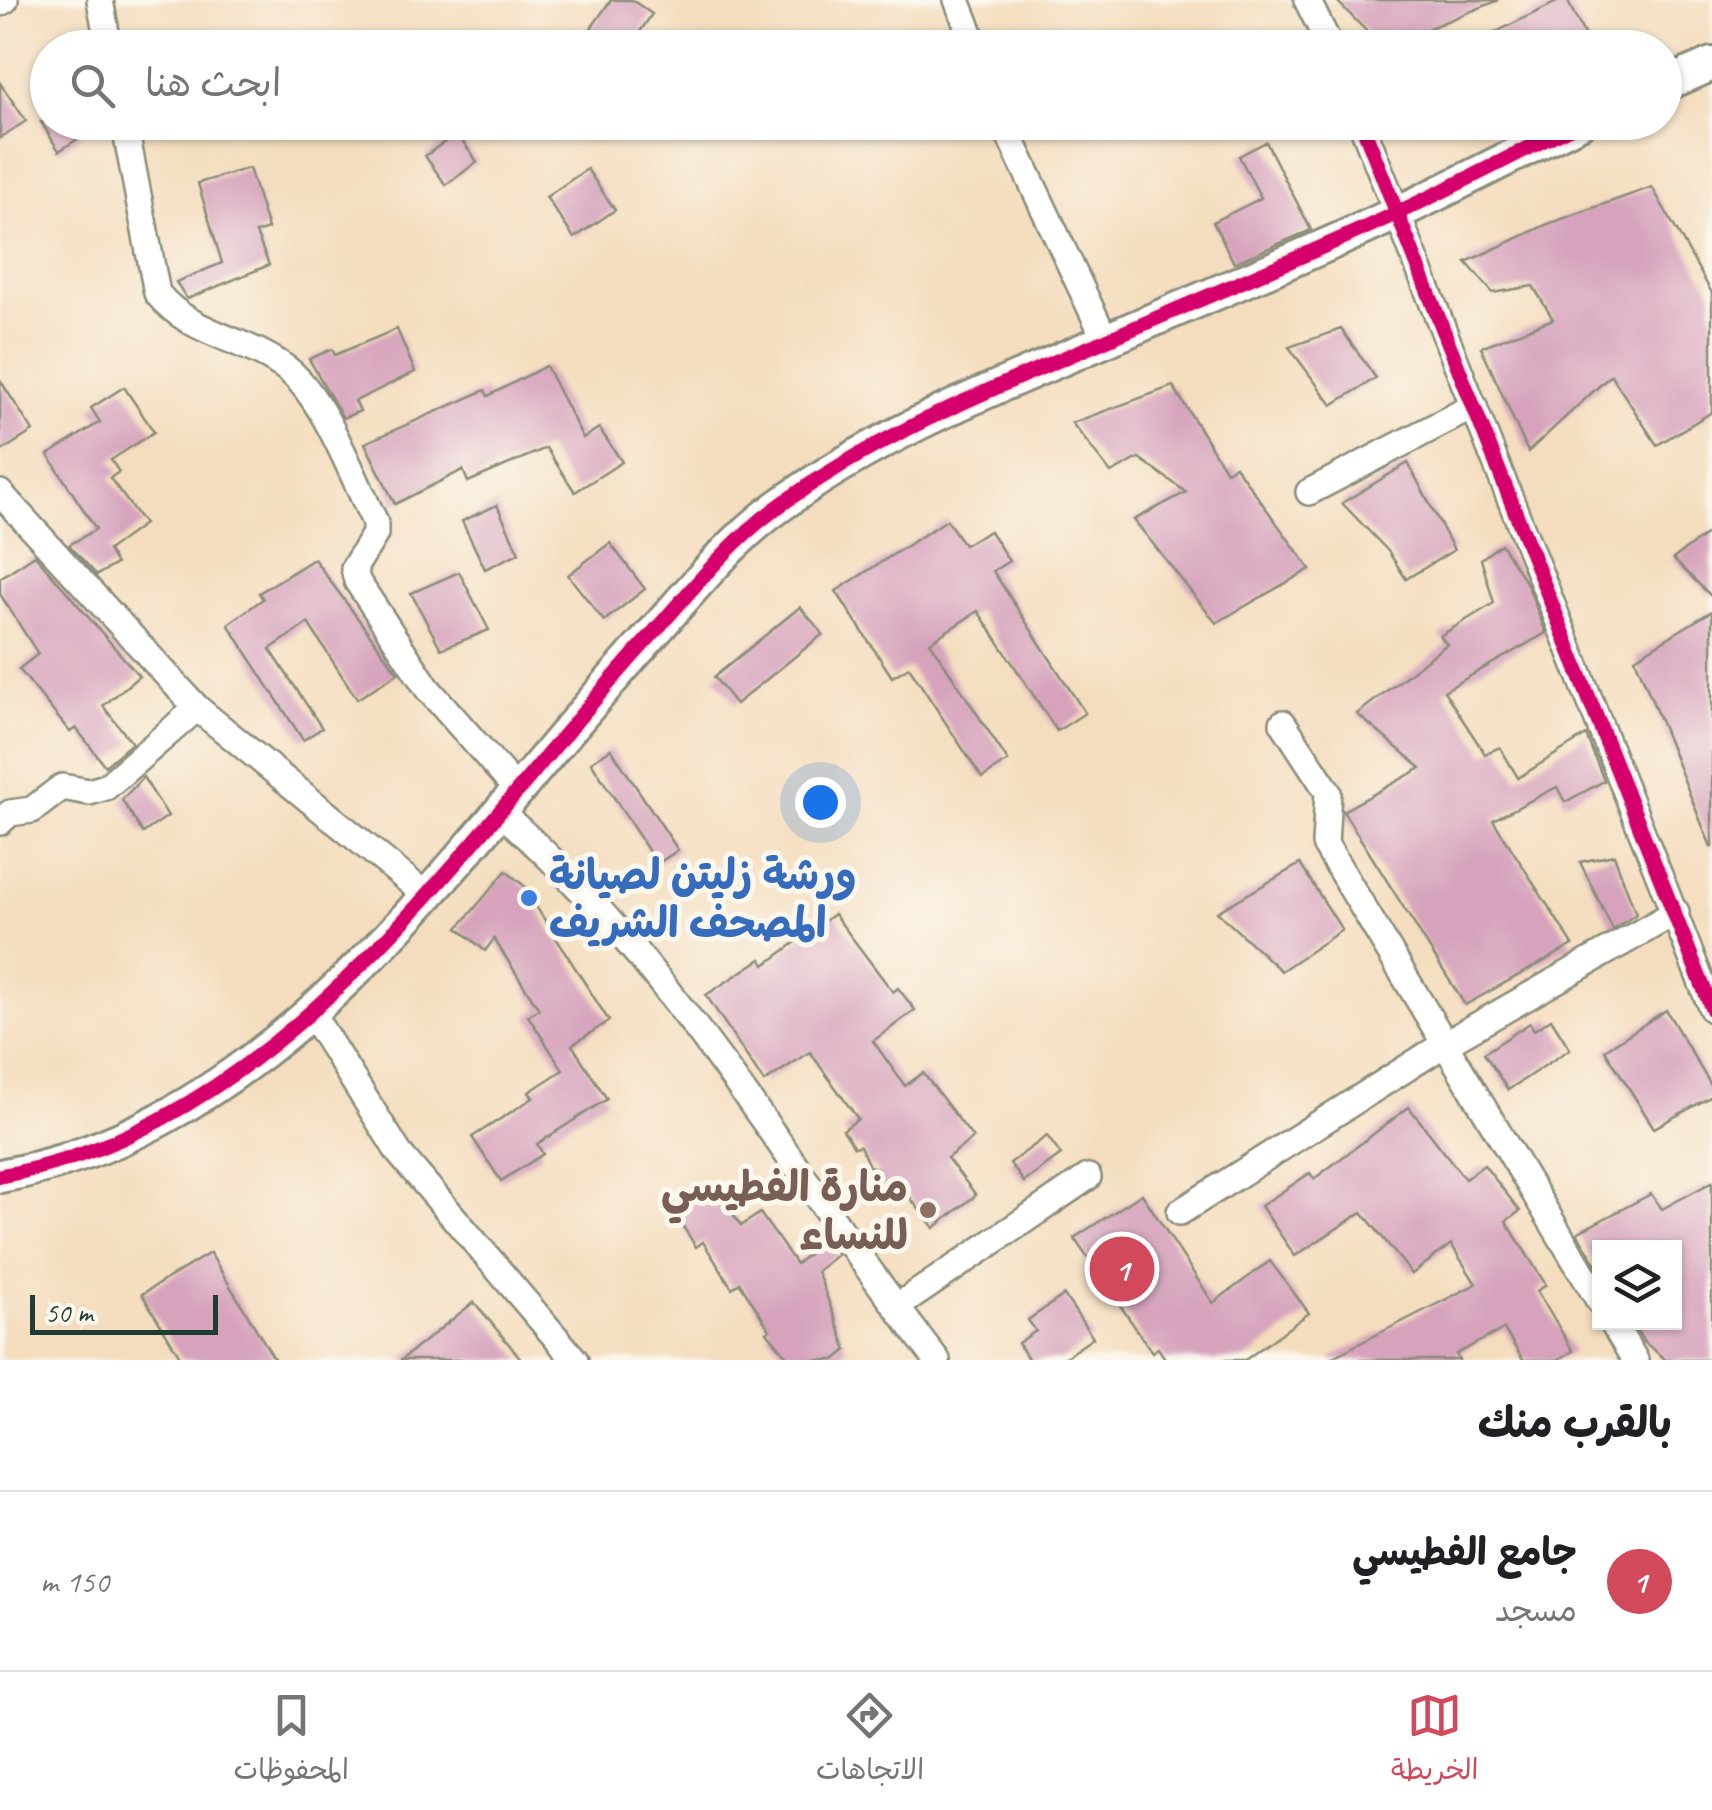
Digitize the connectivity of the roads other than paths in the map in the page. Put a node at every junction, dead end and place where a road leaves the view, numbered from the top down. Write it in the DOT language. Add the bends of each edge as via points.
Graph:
graph roads {
  1 [pos="100,0"];
  2 [pos="957,0"];
  3 [pos="1307,0"];
  4 [pos="106,30"];
  5 [pos="969,30"];
  6 [pos="1321,30"];
  7 [pos="1712,64"];
  8 [pos="1682,77"];
  9 [pos="127,140"];
  10 [pos="1012,140"];
  11 [pos="1368,140"];
  12 [pos="1544,140"];
  13 [pos="1396,214"];
  14 [pos="1106,340"];
  15 [pos="1474,406"];
  16 [pos="1309,492"];
  17 [pos="3,502"];
  18 [pos="197,708"];
  19 [pos="1282,723"];
  20 [pos="507,800"];
  21 [pos="0,822"];
  22 [pos="426,895"];
  23 [pos="1676,912"];
  24 [pos="1712,1008"];
  25 [pos="310,1011"];
  26 [pos="1443,1045"];
  27 [pos="0,1176"];
  28 [pos="1088,1176"];
  29 [pos="1180,1212"];
  30 [pos="1592,1289"];
  31 [pos="898,1306"];
  32 [pos="1617,1330"];
  33 [pos="923,1355"];
  34 [pos="575,1360"];
  35 [pos="1634,1360"];
  1 -- 4 [label="street"];
  2 -- 5 [label="street"];
  3 -- 6 [label="street"];
  7 -- 8 [label="street"];
  9 -- 20 [label="street" via="157,292 174,315 288,370 312,398 375,522 354,568 357,581"];
  10 -- 14 [label="street"];
  11 -- 13 [label="street"];
  12 -- 13 [label="street"];
  13 -- 14 [label="street"];
  13 -- 15 [label="street"];
  14 -- 20 [label="street" via="929,418 771,512 664,621"];
  15 -- 16 [label="street"];
  15 -- 23 [label="street"];
  17 -- 18 [label="street"];
  18 -- 21 [label="street" via="106,787 62,787 32,810"];
  18 -- 22 [label="street"];
  19 -- 26 [label="street" via="1328,792 1326,844"];
  20 -- 22 [label="street"];
  20 -- 31 [label="street" via="723,1061"];
  22 -- 25 [label="street"];
  23 -- 24 [label="street"];
  23 -- 26 [label="street"];
  25 -- 27 [label="street" via="160,1123"];
  25 -- 34 [label="street" via="400,1153"];
  26 -- 29 [label="street"];
  26 -- 30 [label="street"];
  28 -- 31 [label="street"];
  31 -- 33 [label="street"];
  32 -- 35 [label="street"];
}
